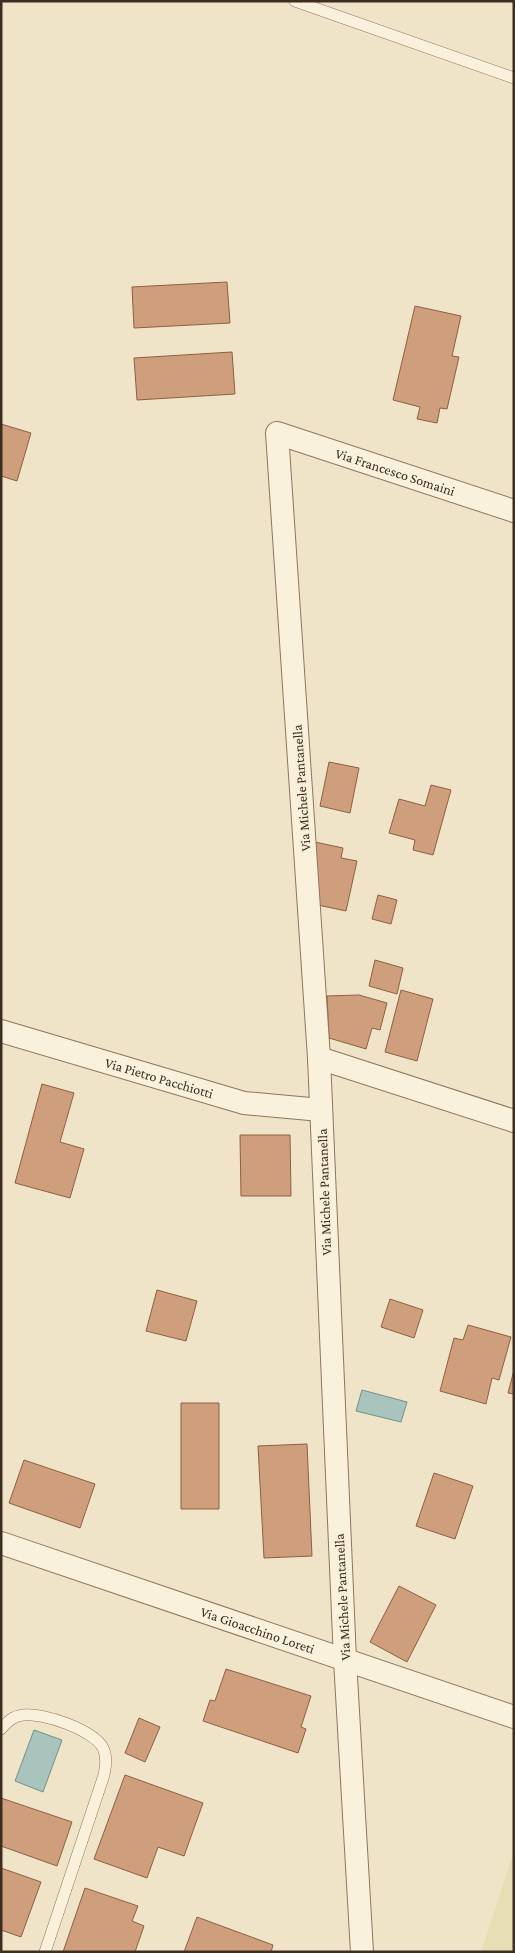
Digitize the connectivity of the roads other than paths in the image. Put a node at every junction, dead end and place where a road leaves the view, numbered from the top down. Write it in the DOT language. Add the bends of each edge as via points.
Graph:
graph roads {
  1 [pos="295,1"];
  2 [pos="514,78"];
  3 [pos="277,433"];
  4 [pos="514,511"];
  5 [pos="1,1031"];
  6 [pos="319,1058"];
  7 [pos="321,1110"];
  8 [pos="514,1121"];
  9 [pos="1,1543"];
  10 [pos="345,1660"];
  11 [pos="514,1717"];
  12 [pos="1,1729"];
  13 [pos="45,1952"];
  14 [pos="362,1952"];
  1 -- 2 [label="lane"];
  3 -- 4 [label="street, Via Francesco Somaini"];
  3 -- 6 [label="street, Via Michele Pantanella"];
  5 -- 7 [label="street, Via Pietro Pacchiotti" via="244,1103"];
  6 -- 7 [label="street, Via Michele Pantanella"];
  6 -- 8 [label="street"];
  7 -- 10 [label="street, Via Michele Pantanella"];
  9 -- 10 [label="street, Via Gioacchino Loreti"];
  10 -- 11 [label="street, Via Gioacchino Loreti"];
  10 -- 14 [label="street, Via Michele Pantanella"];
  12 -- 13 [label="lane" via="13,1718 23,1715 44,1717 88,1733 103,1748 106,1758 104,1775"];
}
